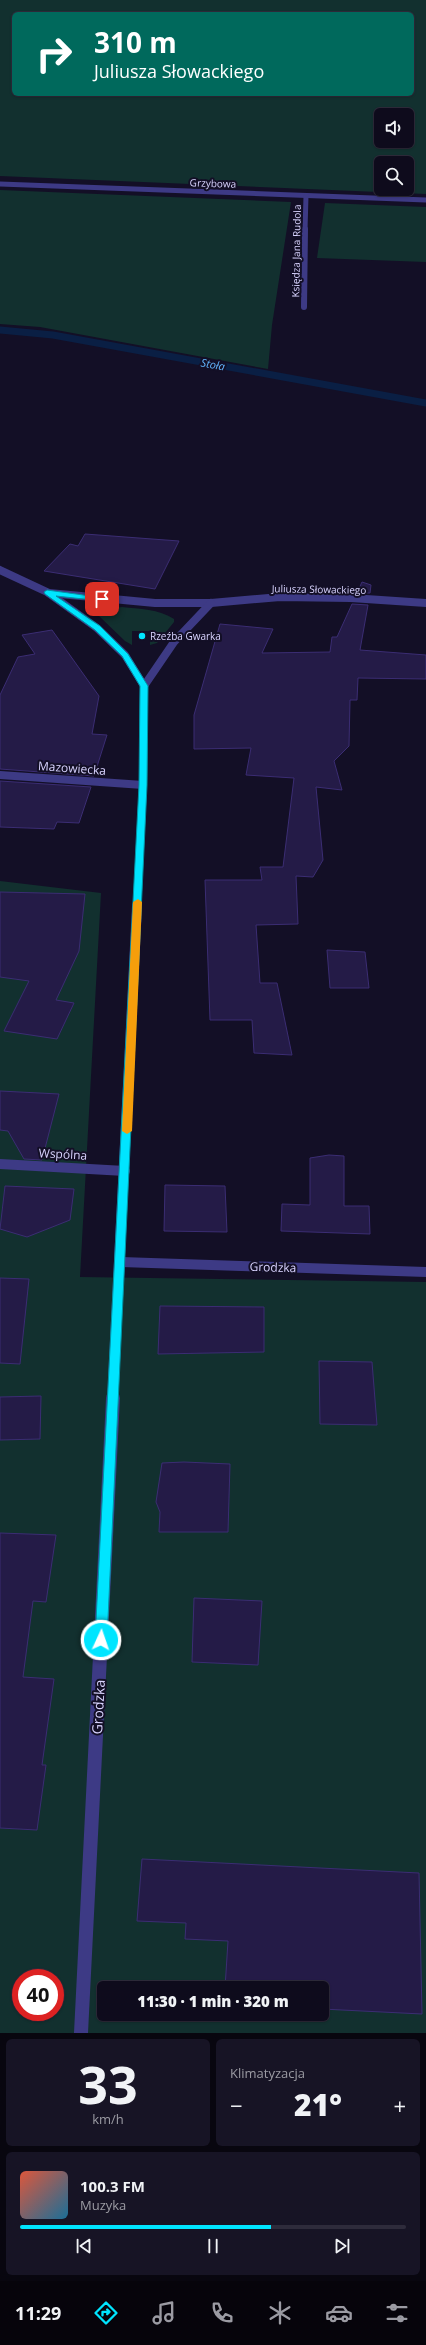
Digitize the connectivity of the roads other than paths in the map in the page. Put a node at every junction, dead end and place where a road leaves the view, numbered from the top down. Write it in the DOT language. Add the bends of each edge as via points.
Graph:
graph roads {
  1 [pos="0,184"];
  2 [pos="306,196"];
  3 [pos="426,200"];
  4 [pos="304,307"];
  5 [pos="0,570"];
  6 [pos="47,592"];
  7 [pos="211,603"];
  8 [pos="426,603"];
  9 [pos="144,686"];
  10 [pos="0,775"];
  11 [pos="143,785"];
  12 [pos="0,1164"];
  13 [pos="125,1170"];
  14 [pos="121,1262"];
  15 [pos="426,1272"];
  16 [pos="81,2033"];
  1 -- 2 [label="street, Grzybowa"];
  2 -- 3 [label="street, Grzybowa"];
  2 -- 4 [label="street, Księdza Jana Rudola"];
  5 -- 6 [label="street"];
  6 -- 7 [label="street, Juliusza Słowackiego" via="155,603"];
  6 -- 9 [label="street" via="97,628 125,655"];
  7 -- 8 [label="street, Juliusza Słowackiego" via="280,597"];
  7 -- 9 [label="street" via="192,621"];
  9 -- 11 [label="street, Grodzka"];
  10 -- 11 [label="street, Mazowiecka"];
  11 -- 13 [label="street, Grodzka"];
  12 -- 13 [label="street, Wspólna"];
  13 -- 14 [label="street, Grodzka"];
  14 -- 15 [label="street, Grodzka"];
  14 -- 16 [label="street, Grodzka"];
}
